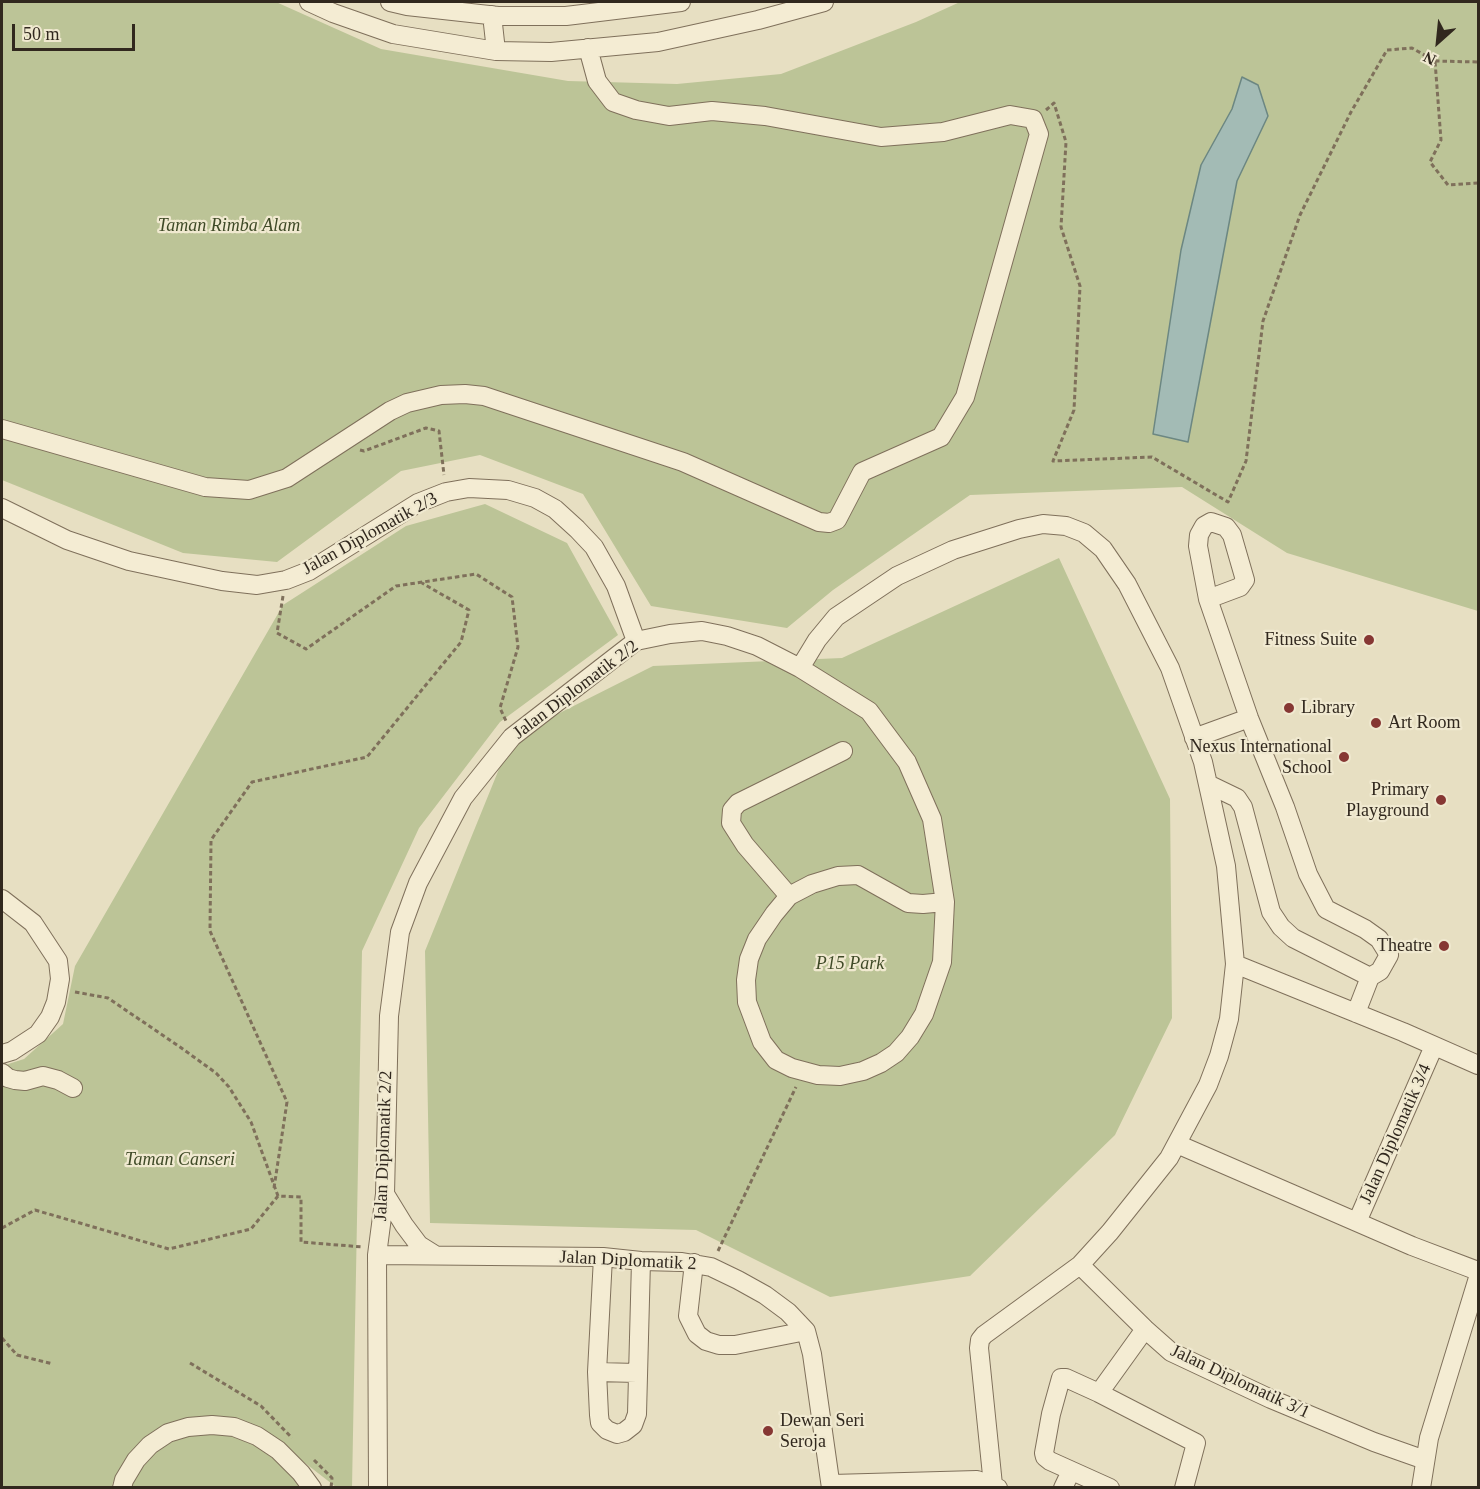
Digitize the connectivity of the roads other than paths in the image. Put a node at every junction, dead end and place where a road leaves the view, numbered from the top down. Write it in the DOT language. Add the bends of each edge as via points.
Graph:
graph roads {
  1 [pos="309,2"];
  2 [pos="390,2"];
  3 [pos="681,2"];
  4 [pos="824,2"];
  5 [pos="492,15"];
  6 [pos="588,48"];
  7 [pos="496,51"];
  8 [pos="2,429"];
  9 [pos="2,508"];
  10 [pos="1208,599"];
  11 [pos="636,641"];
  12 [pos="800,668"];
  13 [pos="1249,718"];
  14 [pos="1194,738"];
  15 [pos="843,751"];
  16 [pos="1208,784"];
  17 [pos="789,896"];
  18 [pos="2,899"];
  19 [pos="945,902"];
  20 [pos="1235,964"];
  21 [pos="1370,977"];
  22 [pos="1356,1013"];
  23 [pos="1434,1046"];
  24 [pos="2,1054"];
  25 [pos="1479,1065"];
  26 [pos="2,1073"];
  27 [pos="73,1088"];
  28 [pos="1177,1144"];
  29 [pos="385,1194"];
  30 [pos="1357,1222"];
  31 [pos="378,1251"];
  32 [pos="435,1256"];
  33 [pos="603,1257"];
  34 [pos="641,1261"];
  35 [pos="1080,1264"];
  36 [pos="702,1265"];
  37 [pos="1479,1271"];
  38 [pos="1479,1278"];
  39 [pos="1145,1329"];
  40 [pos="806,1331"];
  41 [pos="597,1372"];
  42 [pos="637,1373"];
  43 [pos="1099,1393"];
  44 [pos="1425,1460"];
  45 [pos="1067,1479"];
  46 [pos="832,1486"];
  47 [pos="996,1486"];
  48 [pos="122,1488"];
  49 [pos="312,1488"];
  50 [pos="378,1488"];
  51 [pos="1110,1488"];
  52 [pos="1184,1488"];
  53 [pos="1421,1488"];
  1 -- 7 [label="street" via="393,34"];
  2 -- 5 [label="street"];
  3 -- 5 [label="street" via="566,16"];
  4 -- 6 [label="street" via="658,42"];
  5 -- 7 [label="street"];
  6 -- 7 [label="street"];
  6 -- 8 [label="street" via="597,81 614,102 669,116 712,111 765,116 881,137 943,132 1010,116 1033,119 1039,134 965,397 941,436 862,472 837,520 819,522 683,462 484,396 441,395 407,403 287,478 249,490 205,487"];
  9 -- 11 [label="street, Jalan Diplomatik 2/3" via="67,540 129,561 256,585 309,571 418,503 446,492 470,488 508,490 555,509 594,547 616,586"];
  10 -- 13 [label="street"];
  11 -- 12 [label="street, Jalan Diplomatik 2/2" via="702,632 727,636"];
  11 -- 29 [label="street, Jalan Diplomatik 2/2" via="512,737 463,798 418,883 400,932 388,1016"];
  12 -- 14 [label="street" via="836,617 897,576 953,550 1019,529 1043,524 1066,526 1084,533 1103,549 1127,584 1170,668"];
  12 -- 19 [label="street, Jalan Diplomatik 2/2" via="869,711 907,762 932,819"];
  13 -- 14 [label="street"];
  13 -- 21 [label="street" via="1308,874 1326,909 1379,939 1389,955 1380,971"];
  14 -- 16 [label="street"];
  15 -- 17 [label="street" via="738,803 732,810 731,823 745,845"];
  16 -- 20 [label="street" via="1226,866"];
  16 -- 21 [label="street" via="1237,798 1243,807 1271,912 1281,927 1293,938"];
  17 -- 19 [label="street, Jalan Diplomatik 2/2" via="838,876 858,875 908,903"];
  17 -- 19 [label="street, Jalan Diplomatik 2/2" via="757,939 749,959 747,1002 762,1042 776,1060 818,1075 840,1076 881,1064 896,1053 924,1014 942,962"];
  18 -- 24 [label="street" via="33,923 48,943 58,961 60,979 50,1017 38,1034"];
  20 -- 22 [label="street"];
  20 -- 28 [label="street" via="1229,1019 1219,1056"];
  21 -- 22 [label="street"];
  22 -- 23 [label="street"];
  23 -- 25 [label="street"];
  23 -- 30 [label="street, Jalan Diplomatik 3/4"];
  26 -- 27 [label="street" via="25,1081 43,1076"];
  28 -- 30 [label="street"];
  28 -- 35 [label="street" via="1137,1200"];
  29 -- 31 [label="street, Jalan Diplomatik 2/2"];
  29 -- 32 [label="street" via="419,1245"];
  30 -- 37 [label="street"];
  31 -- 32 [label="street, Jalan Diplomatik 2"];
  31 -- 50 [label="street, Jalan Diplomatik 2/2"];
  32 -- 33 [label="street, Jalan Diplomatik 2"];
  33 -- 34 [label="street, Jalan Diplomatik 2"];
  33 -- 41 [label="street"];
  34 -- 36 [label="street, Jalan Diplomatik 2"];
  34 -- 42 [label="street"];
  35 -- 39 [label="street, Jalan Diplomatik 3/1"];
  35 -- 47 [label="street" via="980,1340"];
  36 -- 40 [label="street, Jalan Diplomatik 2" via="765,1295"];
  36 -- 40 [label="street" via="688,1316 697,1334 706,1341 735,1345"];
  38 -- 44 [label="street"];
  39 -- 43 [label="street"];
  39 -- 44 [label="street, Jalan Diplomatik 3/1" via="1171,1352 1261,1394"];
  40 -- 46 [label="street"];
  41 -- 42 [label="street"];
  41 -- 42 [label="street" via="600,1423 617,1434 633,1425 637,1414"];
  43 -- 45 [label="street" via="1066,1378 1058,1383 1044,1453"];
  43 -- 52 [label="street" via="1196,1443"];
  44 -- 53 [label="street"];
  45 -- 51 [label="street"];
  46 -- 47 [label="street" via="977,1480"];
  48 -- 49 [label="street" via="136,1460 150,1445 188,1426 212,1425 234,1427 257,1436 278,1450"];
}
